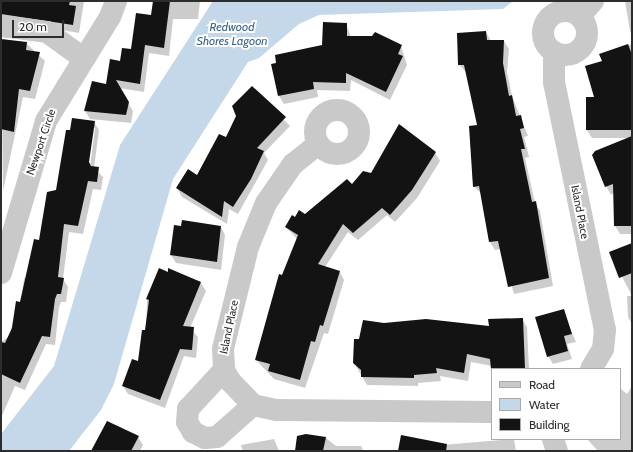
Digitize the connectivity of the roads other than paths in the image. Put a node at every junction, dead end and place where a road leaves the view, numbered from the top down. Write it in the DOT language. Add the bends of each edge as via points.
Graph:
graph roads {
  1 [pos="116,1"];
  2 [pos="586,9"];
  3 [pos="1,26"];
  4 [pos="554,52"];
  5 [pos="83,58"];
  6 [pos="318,144"];
  7 [pos="1,273"];
  8 [pos="592,368"];
  9 [pos="224,370"];
  10 [pos="253,405"];
  11 [pos="491,412"];
  12 [pos="554,440"];
  13 [pos="557,451"];
  1 -- 5 [label="street, Newport Circle" via="110,17"];
  2 -- 4 [label="street" via="585,42 575,52"];
  2 -- 4 [label="street" via="559,12 547,20 543,34"];
  3 -- 5 [label="street" via="47,32"];
  4 -- 8 [label="street, Island Place" via="554,82 605,330 603,349"];
  5 -- 7 [label="street, Newport Circle" via="46,121"];
  6 -- 9 [label="street, Island Place" via="293,164 266,203 248,247 225,338"];
  9 -- 10 [label="street, Island Place" via="240,394"];
  9 -- 10 [label="street" via="188,410 188,422 193,432 205,438 217,437"];
  10 -- 11 [label="street" via="277,410"];
  12 -- 13 [label="street"];
}
